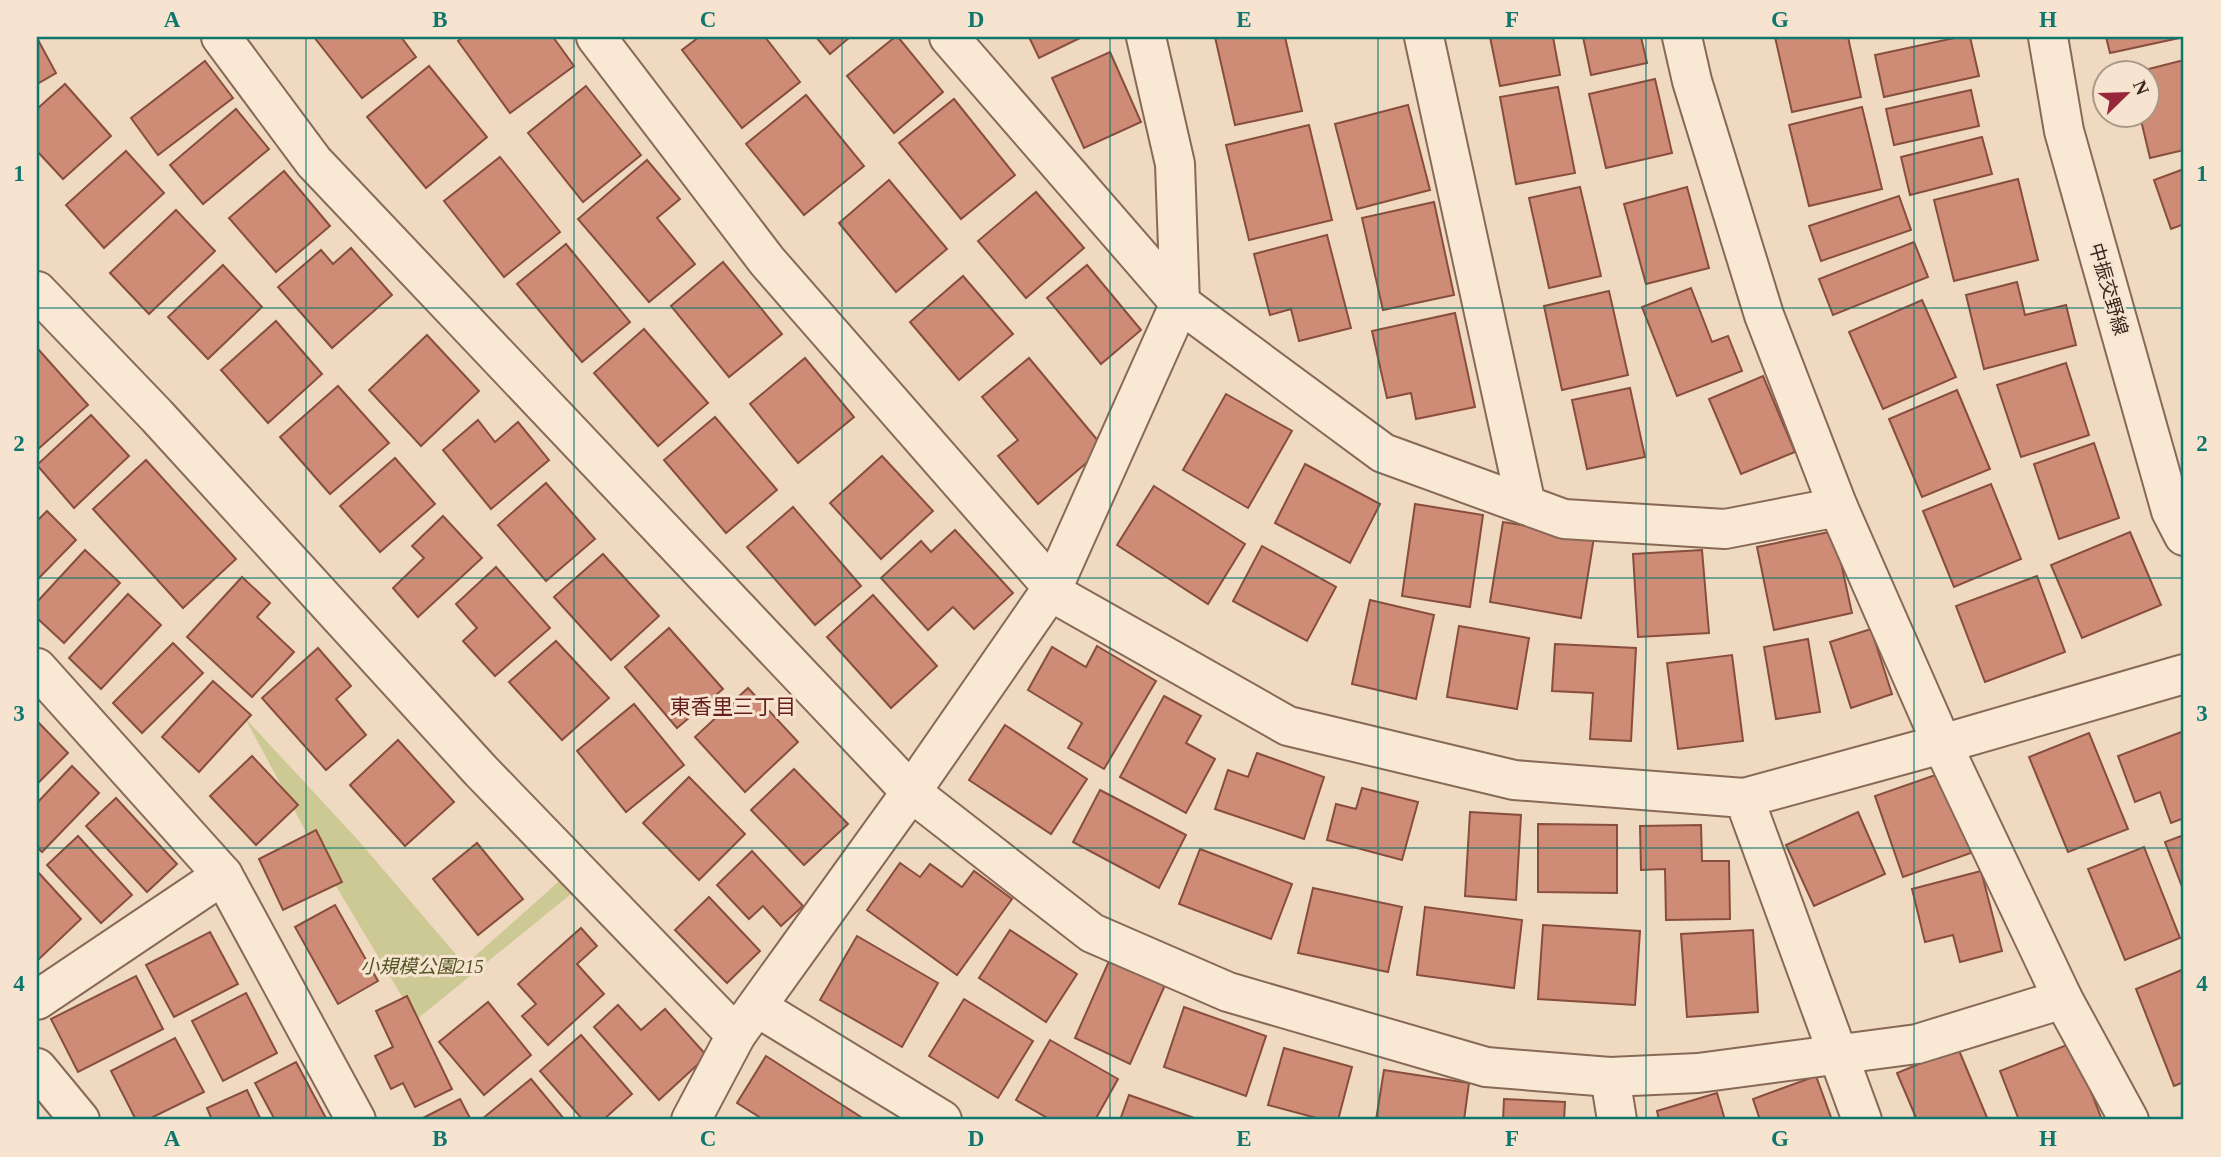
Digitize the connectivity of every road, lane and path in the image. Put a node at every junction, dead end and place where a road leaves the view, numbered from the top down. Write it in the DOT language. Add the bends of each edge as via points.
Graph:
graph roads {
  1 [pos="596,37"];
  2 [pos="949,37"];
  3 [pos="1146,37"];
  4 [pos="1424,37"];
  5 [pos="1682,37"];
  6 [pos="2048,37"];
  7 [pos="225,38"];
  8 [pos="37,291"];
  9 [pos="1180,303"];
  10 [pos="1526,505"];
  11 [pos="1838,507"];
  12 [pos="2184,536"];
  13 [pos="1053,587"];
  14 [pos="37,668"];
  15 [pos="2184,674"];
  16 [pos="1942,744"];
  17 [pos="911,792"];
  18 [pos="1744,798"];
  19 [pos="223,875"];
  20 [pos="2063,999"];
  21 [pos="37,1000"];
  22 [pos="747,1021"];
  23 [pos="1838,1054"];
  24 [pos="37,1068"];
  25 [pos="1610,1077"];
  26 [pos="80,1120"];
  27 [pos="356,1120"];
  28 [pos="691,1120"];
  29 [pos="942,1120"];
  30 [pos="1617,1120"];
  31 [pos="1862,1120"];
  32 [pos="2129,1120"];
  1 -- 13 [label="street" via="767,261"];
  2 -- 9 [label="street"];
  3 -- 9 [label="street" via="1175,164"];
  4 -- 10 [label="street"];
  5 -- 11 [label="street" via="1764,315"];
  6 -- 12 [label="street, 中振交野線" via="2064,131 2171,511"];
  7 -- 17 [label="street" via="314,162"];
  8 -- 22 [label="street" via="481,771"];
  9 -- 10 [label="street" via="1383,453"];
  9 -- 13 [label="street"];
  10 -- 11 [label="street" via="1564,519 1724,529"];
  11 -- 16 [label="street"];
  13 -- 17 [label="street"];
  13 -- 18 [label="street" via="1062,598 1288,726 1514,780"];
  14 -- 19 [label="street"];
  15 -- 16 [label="street"];
  16 -- 18 [label="street"];
  16 -- 20 [label="street"];
  17 -- 22 [label="street"];
  17 -- 25 [label="street" via="1092,933 1228,992 1486,1067"];
  18 -- 23 [label="street"];
  19 -- 21 [label="street"];
  19 -- 27 [label="street"];
  20 -- 23 [label="street" via="1917,1044"];
  20 -- 32 [label="street"];
  22 -- 28 [label="street"];
  22 -- 29 [label="street"];
  23 -- 25 [label="street" via="1699,1073"];
  23 -- 31 [label="street"];
  24 -- 26 [label="street"];
  25 -- 30 [label="street"];
}
